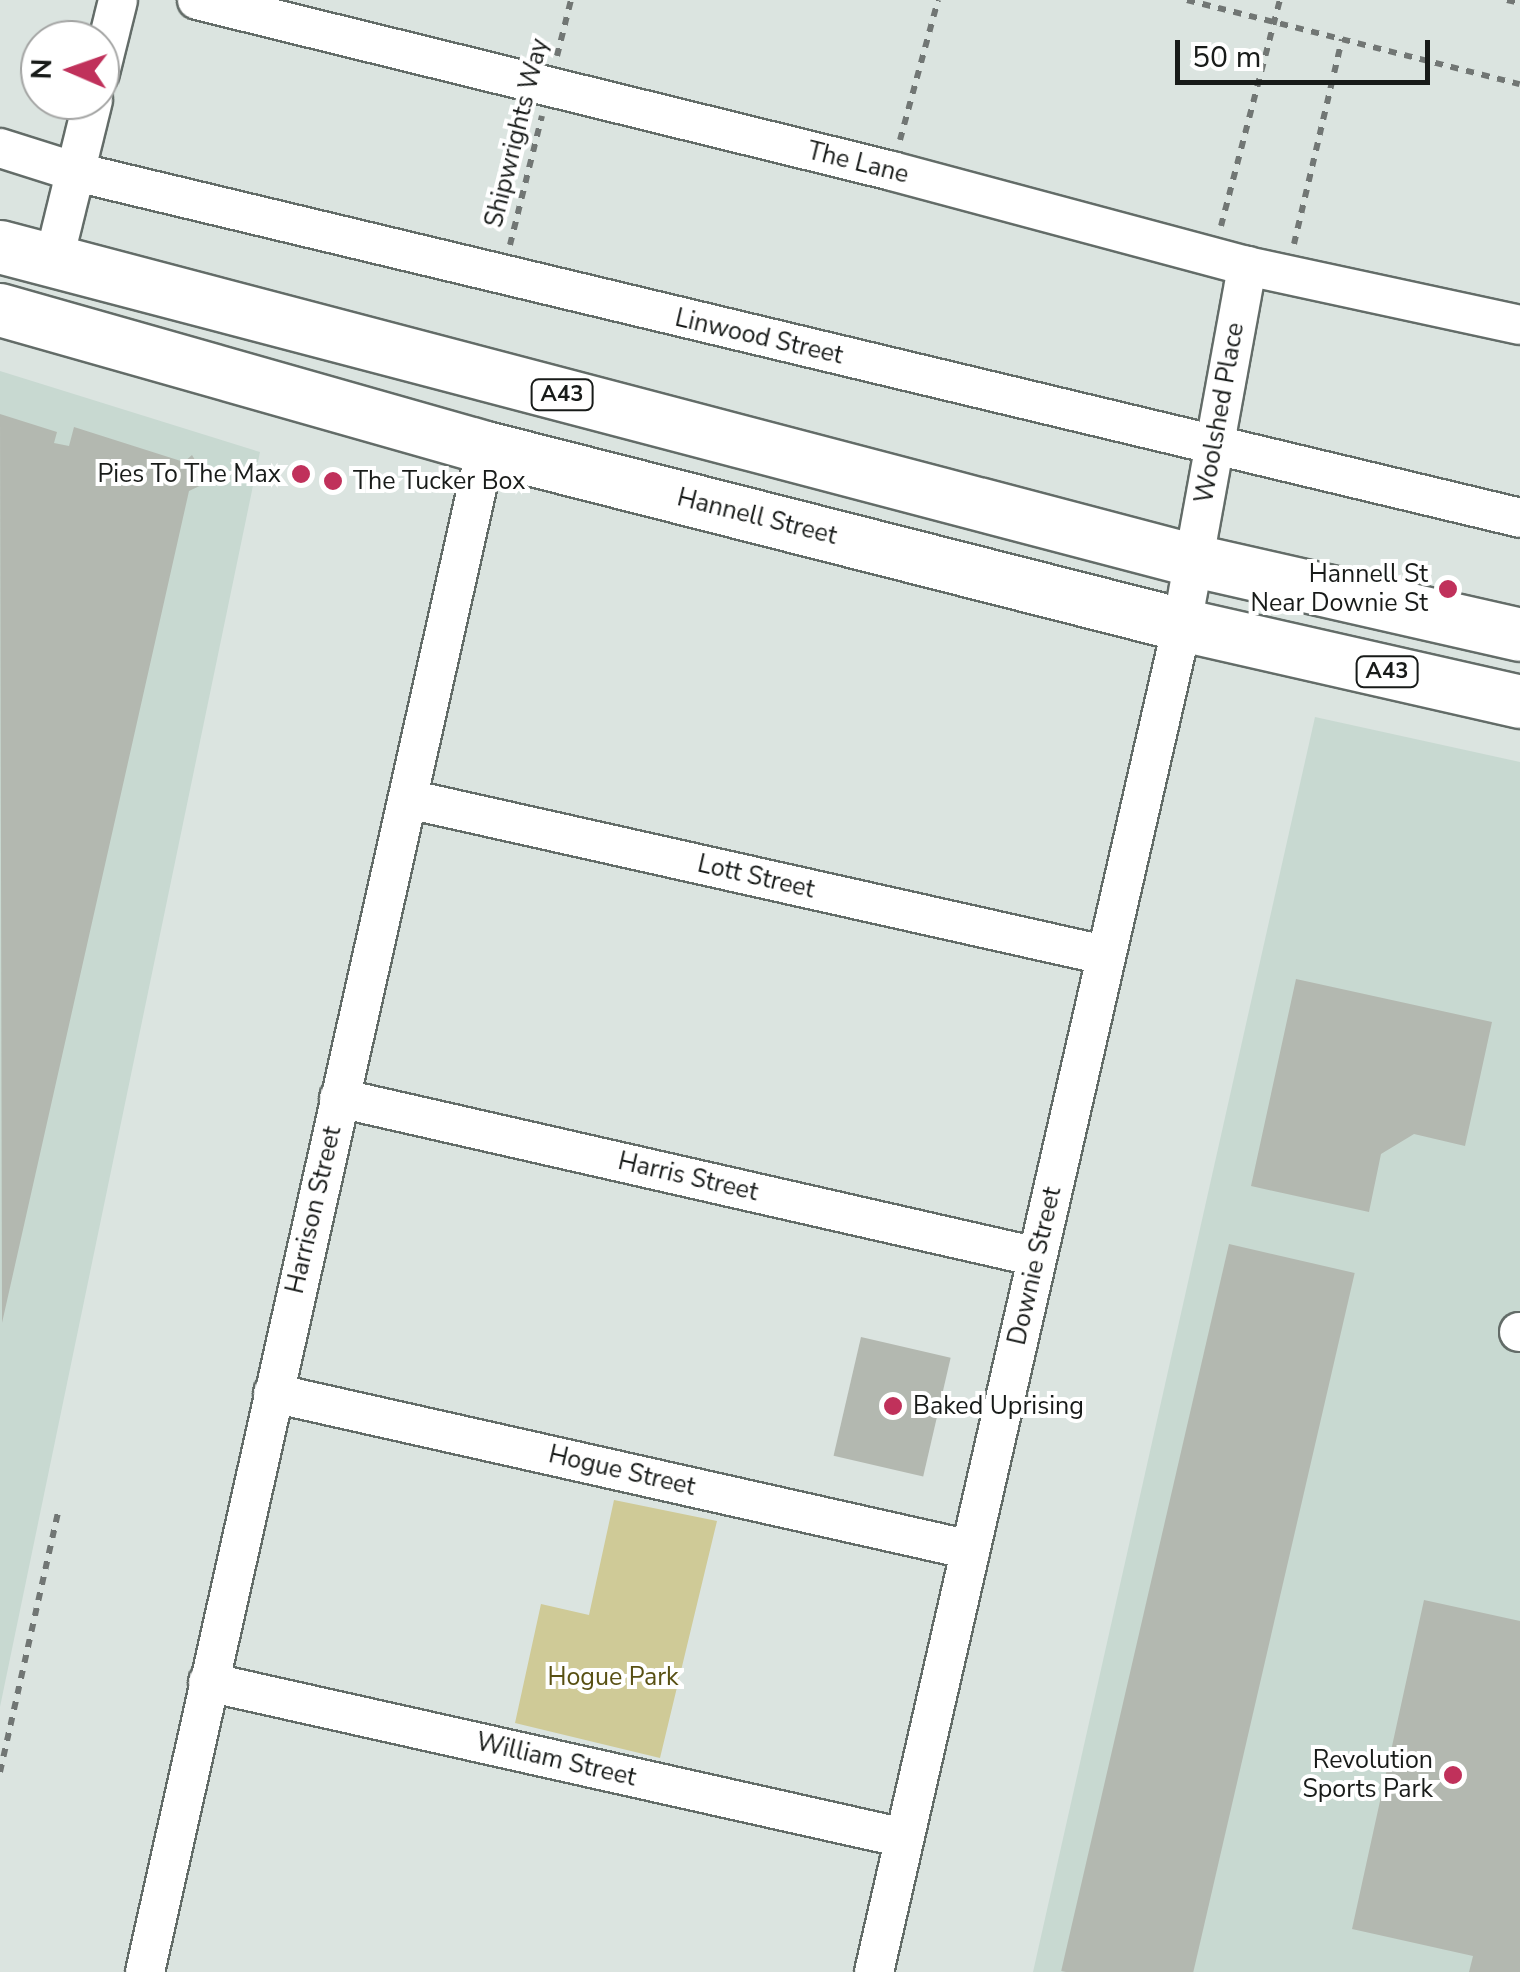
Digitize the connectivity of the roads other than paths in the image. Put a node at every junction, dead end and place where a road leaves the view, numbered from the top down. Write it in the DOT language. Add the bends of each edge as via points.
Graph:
graph roads {
  1 [pos="196,0"];
  2 [pos="89,120"];
  3 [pos="0,148"];
  4 [pos="76,172"];
  5 [pos="0,248"];
  6 [pos="1230,261"];
  7 [pos="53,263"];
  8 [pos="0,310"];
  9 [pos="1520,325"];
  10 [pos="1214,446"];
  11 [pos="486,448"];
  12 [pos="1520,518"];
  13 [pos="1194,561"];
  14 [pos="1182,624"];
  15 [pos="1520,635"];
  16 [pos="1520,702"];
  17 [pos="408,799"];
  18 [pos="1104,955"];
  19 [pos="339,1098"];
  20 [pos="1036,1257"];
  21 [pos="274,1393"];
  22 [pos="971,1550"];
  23 [pos="208,1682"];
  24 [pos="904,1838"];
  25 [pos="145,1972"];
  26 [pos="874,1972"];
  1 -- 6 [label="street, The Lane"];
  2 -- 4 [label="street"];
  3 -- 4 [label="street, Linwood Street"];
  4 -- 7 [label="street"];
  4 -- 10 [label="street, Linwood Street"];
  5 -- 7 [label="highway, A43"];
  6 -- 9 [label="street, The Lane"];
  6 -- 10 [label="street, Woolshed Place"];
  7 -- 13 [label="highway, A43"];
  8 -- 11 [label="highway, Hannell Street / A43"];
  10 -- 12 [label="street, Linwood Street"];
  10 -- 13 [label="street, Woolshed Place"];
  11 -- 14 [label="highway, Hannell Street / A43"];
  11 -- 17 [label="street, Harrison Street"];
  13 -- 14 [label="street, Downie Street"];
  13 -- 15 [label="highway, A43"];
  14 -- 16 [label="highway, Hannell Street / A43"];
  14 -- 18 [label="street, Downie Street"];
  17 -- 18 [label="street, Lott Street"];
  17 -- 19 [label="street, Harrison Street"];
  18 -- 20 [label="street, Downie Street"];
  19 -- 20 [label="street, Harris Street"];
  19 -- 21 [label="street, Harrison Street"];
  20 -- 22 [label="street, Downie Street"];
  21 -- 22 [label="street, Hogue Street"];
  21 -- 23 [label="street, Harrison Street"];
  22 -- 24 [label="street, Downie Street"];
  23 -- 24 [label="street, William Street"];
  23 -- 25 [label="street, Harrison Street"];
  24 -- 26 [label="street, Downie Street"];
}
